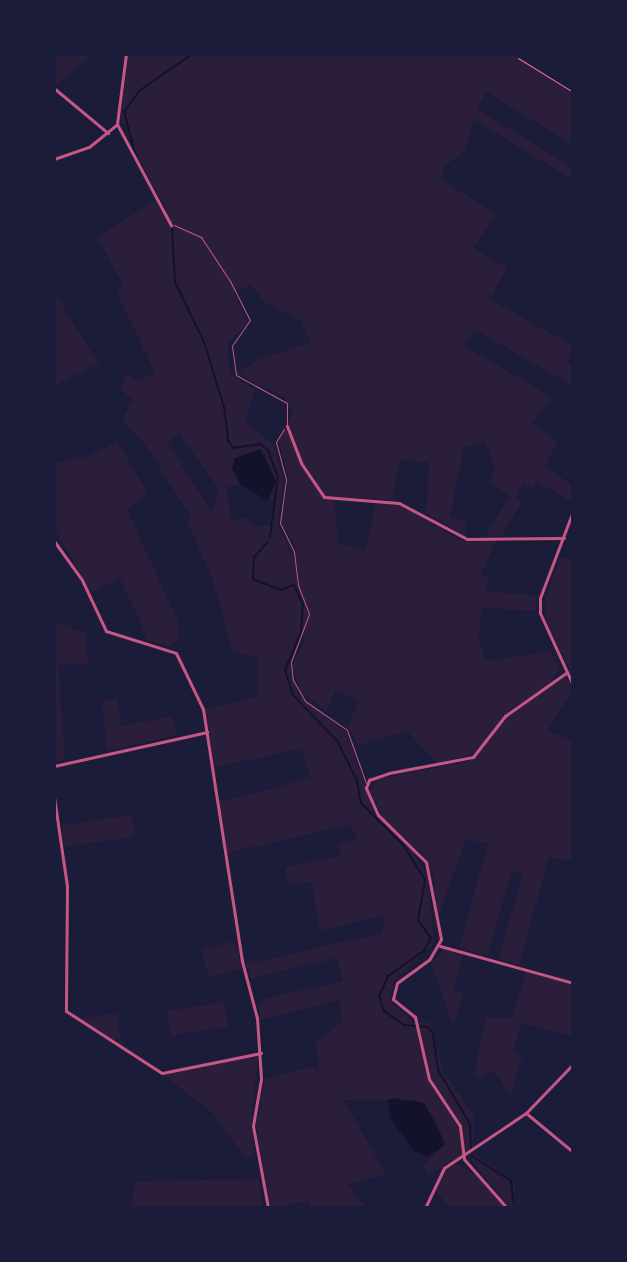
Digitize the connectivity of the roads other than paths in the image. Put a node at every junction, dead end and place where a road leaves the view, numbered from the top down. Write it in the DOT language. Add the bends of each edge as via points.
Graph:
graph roads {
  1 [pos="126,54"];
  2 [pos="55,89"];
  3 [pos="117,124"];
  4 [pos="108,133"];
  5 [pos="54,159"];
  6 [pos="171,225"];
  7 [pos="287,426"];
  8 [pos="573,511"];
  9 [pos="564,538"];
  10 [pos="54,541"];
  11 [pos="566,673"];
  12 [pos="573,685"];
  13 [pos="207,732"];
  14 [pos="54,766"];
  15 [pos="366,784"];
  16 [pos="54,797"];
  17 [pos="440,946"];
  18 [pos="573,983"];
  19 [pos="261,1053"];
  20 [pos="573,1064"];
  21 [pos="526,1113"];
  22 [pos="573,1152"];
  23 [pos="464,1159"];
  24 [pos="268,1208"];
  25 [pos="425,1208"];
  26 [pos="507,1208"];
  1 -- 3 [label="street"];
  2 -- 4 [label="street"];
  3 -- 4 [label="street"];
  3 -- 6 [label="street"];
  4 -- 5 [label="street"];
  6 -- 7 [label="lane" via="201,237 230,281 250,320 232,346 230,360 242,379 287,403"];
  7 -- 9 [label="street" via="301,463 324,497 399,503 467,539"];
  7 -- 15 [label="lane" via="276,442 286,480 280,523 294,552 309,614 291,662 293,680 305,701 352,738"];
  8 -- 9 [label="street"];
  9 -- 11 [label="street" via="540,598 540,613"];
  10 -- 13 [label="street" via="82,580 106,631 176,653 203,709"];
  11 -- 12 [label="street"];
  11 -- 15 [label="street" via="505,716 473,757 389,773"];
  13 -- 14 [label="street"];
  13 -- 19 [label="street" via="239,948"];
  15 -- 17 [label="street" via="378,815 426,862"];
  16 -- 19 [label="street" via="67,886 66,1011 162,1073"];
  17 -- 18 [label="street"];
  17 -- 23 [label="street" via="393,991 397,1004 411,1012 417,1024 431,1084 461,1130"];
  19 -- 24 [label="street" via="253,1126"];
  20 -- 21 [label="street"];
  21 -- 22 [label="street"];
  21 -- 23 [label="street"];
  23 -- 25 [label="street" via="444,1168"];
  23 -- 26 [label="street"];
}
